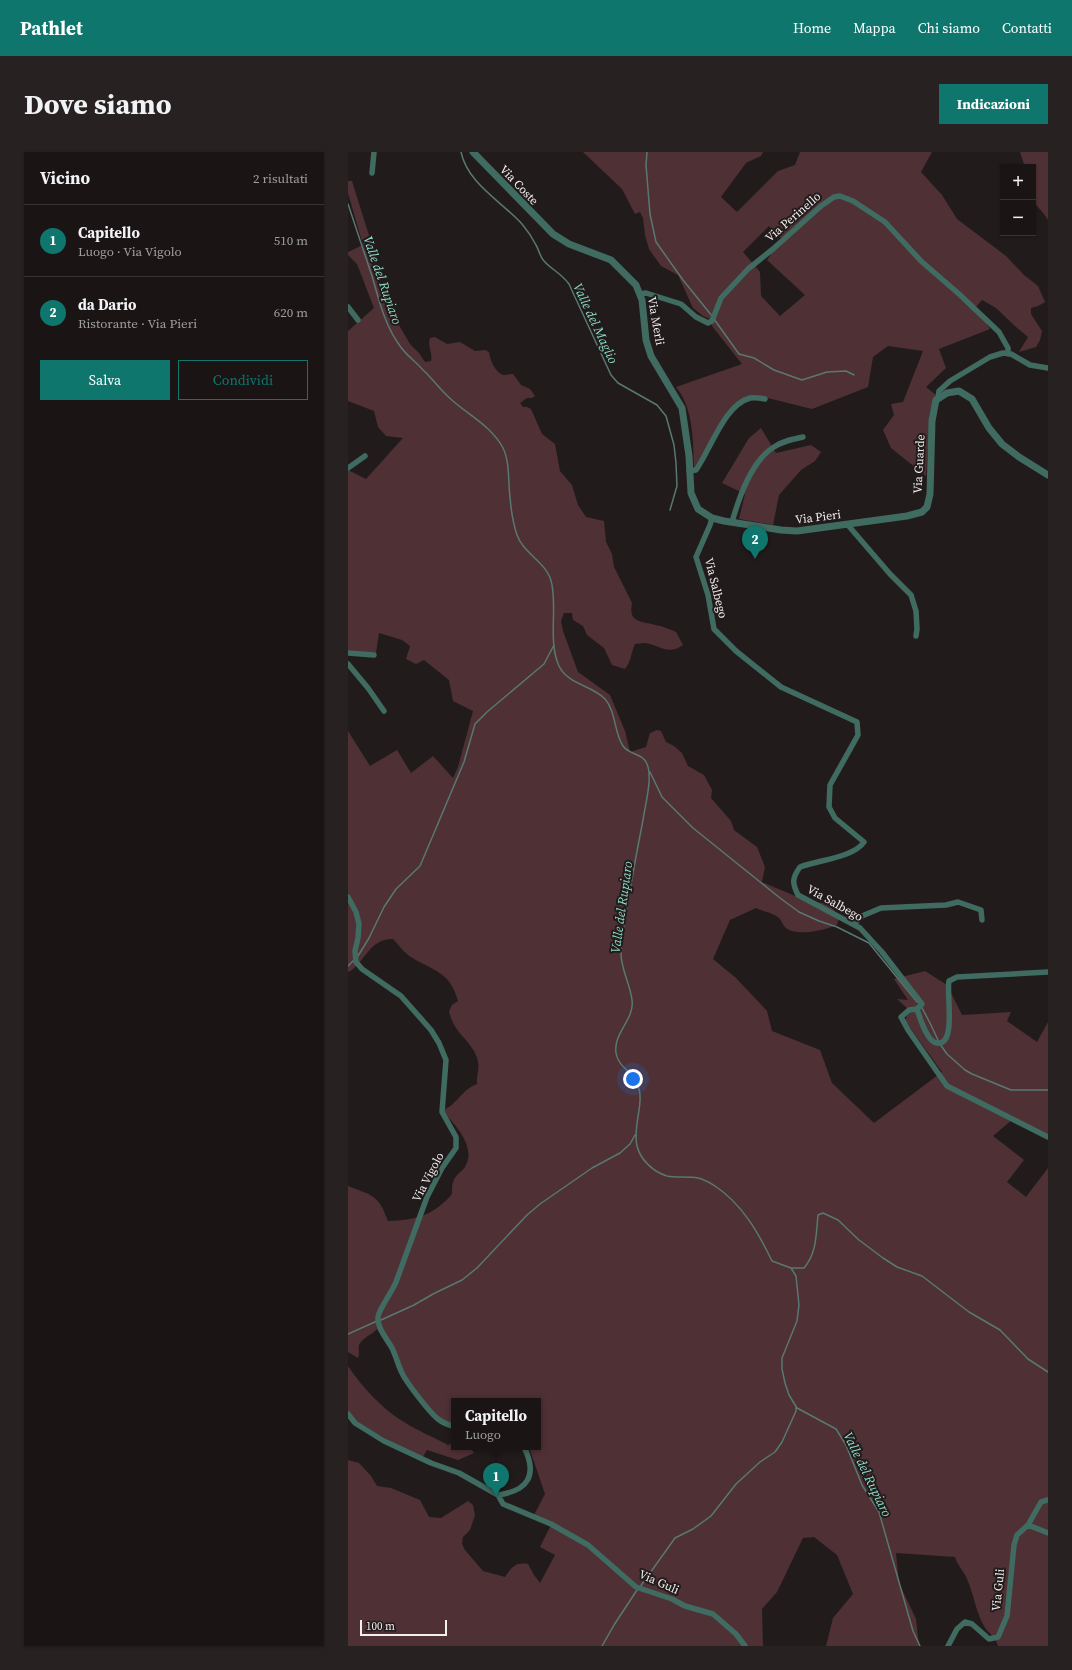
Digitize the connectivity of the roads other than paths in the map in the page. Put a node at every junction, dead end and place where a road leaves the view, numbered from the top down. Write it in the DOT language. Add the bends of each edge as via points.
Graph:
graph roads {
  1 [pos="374,152"];
  2 [pos="473,152"];
  3 [pos="372,173"];
  4 [pos="533,215"];
  5 [pos="640,294"];
  6 [pos="348,307"];
  7 [pos="358,320"];
  8 [pos="1008,354"];
  9 [pos="1048,368"];
  10 [pos="765,399"];
  11 [pos="937,399"];
  12 [pos="803,437"];
  13 [pos="365,456"];
  14 [pos="689,456"];
  15 [pos="348,468"];
  16 [pos="690,471"];
  17 [pos="1048,475"];
  18 [pos="907,516"];
  19 [pos="712,518"];
  20 [pos="732,522"];
  21 [pos="847,524"];
  22 [pos="916,636"];
  23 [pos="348,653"];
  24 [pos="374,655"];
  25 [pos="348,664"];
  26 [pos="384,711"];
  27 [pos="348,897"];
  28 [pos="982,920"];
  29 [pos="854,924"];
  30 [pos="1048,972"];
  31 [pos="917,1009"];
  32 [pos="1048,1137"];
  33 [pos="348,1414"];
  34 [pos="451,1426"];
  35 [pos="525,1450"];
  36 [pos="498,1495"];
  37 [pos="1048,1500"];
  38 [pos="1028,1525"];
  39 [pos="1048,1533"];
  40 [pos="745,1646"];
  41 [pos="948,1646"];
  1 -- 3 [label="street"];
  2 -- 4 [label="street, Via Coste"];
  4 -- 5 [label="street, Via Merli" via="553,234 569,244 611,260 636,285"];
  5 -- 8 [label="street, Via Perinello" via="646,293 681,304 708,323 713,318 721,298 748,269 821,206 840,196 885,222 921,261 999,332 1008,348"];
  5 -- 14 [label="street, Via Merli" via="646,340 651,356 682,408"];
  6 -- 7 [label="street"];
  8 -- 9 [label="street" via="1030,365"];
  8 -- 11 [label="street" via="990,357 950,381 939,391"];
  10 -- 16 [label="street" via="750,398 737,405 721,426 696,470"];
  11 -- 17 [label="street" via="947,393 959,391 972,399 1002,444"];
  11 -- 18 [label="street, Via Guarde" via="932,421 930,494 927,507 922,512"];
  12 -- 20 [label="street" via="781,443 764,455 743,490"];
  13 -- 15 [label="street"];
  14 -- 16 [label="street, Via Pieri"];
  16 -- 19 [label="street, Via Pieri" via="691,493 698,509"];
  18 -- 21 [label="street, Via Pieri"];
  19 -- 20 [label="street, Via Pieri"];
  19 -- 29 [label="street, Via Salbego" via="696,557 708,595 714,629 782,687 857,722 858,735 830,785 829,807 835,818 864,842 848,854 800,867 793,877 798,895"];
  20 -- 21 [label="street, Via Pieri" via="797,531"];
  21 -- 22 [label="street" via="890,574 912,595 916,611"];
  23 -- 24 [label="street"];
  25 -- 26 [label="street"];
  27 -- 34 [label="street, Via Vigolo" via="359,924 356,962 362,970 402,996 431,1030 446,1060 442,1112 456,1138 456,1148 427,1197 396,1282 378,1319 381,1330 412,1388 437,1418"];
  28 -- 29 [label="street" via="981,910 958,902 946,905 881,908 862,916"];
  29 -- 31 [label="street, Via Salbego" via="882,952 922,1004"];
  30 -- 31 [label="street" via="957,977 948,981 948,1035 941,1042 932,1041 924,1029"];
  31 -- 32 [label="street, Via Salbego" via="909,1010 901,1017 947,1086"];
  33 -- 36 [label="street" via="371,1433 431,1463 459,1473"];
  35 -- 36 [label="street" via="531,1463 531,1475 522,1486"];
  36 -- 40 [label="street, Via Guli" via="503,1504 544,1521 588,1545 636,1587 713,1614 736,1634"];
  37 -- 38 [label="street" via="1041,1502"];
  38 -- 39 [label="street"];
  38 -- 41 [label="street, Via Guli" via="1017,1535 1014,1545 1007,1616 998,1637 988,1639 972,1624 964,1622"];
}
